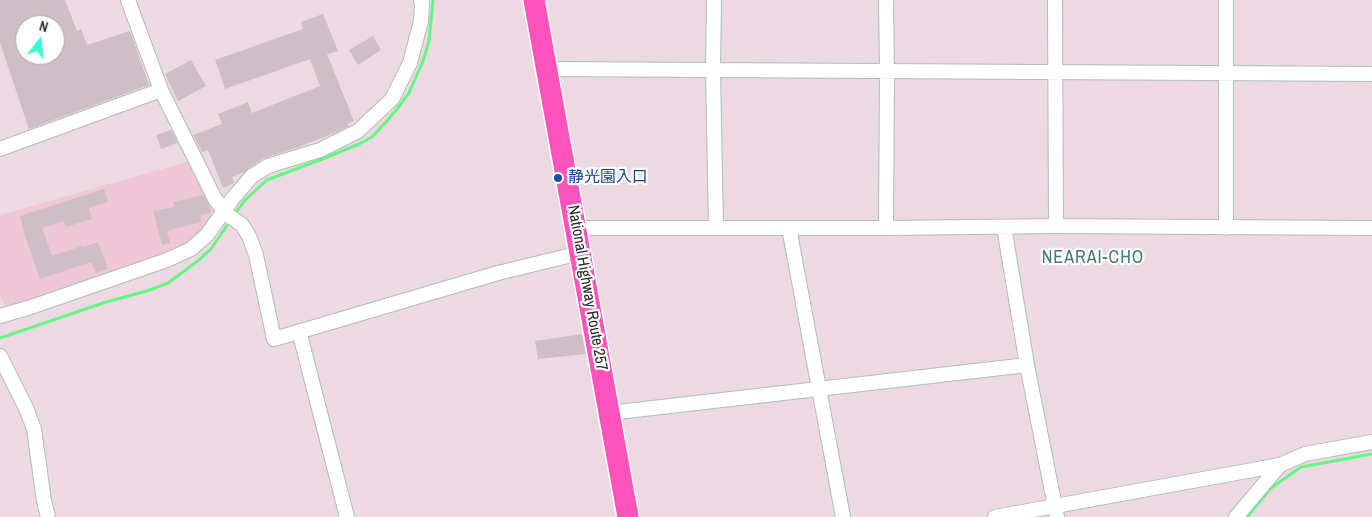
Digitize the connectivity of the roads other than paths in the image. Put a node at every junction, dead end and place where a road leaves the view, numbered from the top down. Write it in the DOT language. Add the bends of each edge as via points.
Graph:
graph roads {
  1 [pos="128,0"];
  2 [pos="421,0"];
  3 [pos="534,0"];
  4 [pos="714,0"];
  5 [pos="886,0"];
  6 [pos="1056,0"];
  7 [pos="1226,0"];
  8 [pos="547,69"];
  9 [pos="712,70"];
  10 [pos="887,71"];
  11 [pos="1056,73"];
  12 [pos="1225,74"];
  13 [pos="1372,74"];
  14 [pos="160,90"];
  15 [pos="0,149"];
  16 [pos="226,213"];
  17 [pos="1056,226"];
  18 [pos="1004,227"];
  19 [pos="576,228"];
  20 [pos="716,228"];
  21 [pos="789,228"];
  22 [pos="886,228"];
  23 [pos="1226,228"];
  24 [pos="1372,228"];
  25 [pos="580,253"];
  26 [pos="0,316"];
  27 [pos="299,331"];
  28 [pos="0,356"];
  29 [pos="1027,365"];
  30 [pos="819,389"];
  31 [pos="609,413"];
  32 [pos="1372,442"];
  33 [pos="1280,466"];
  34 [pos="1056,511"];
  35 [pos="48,517"];
  36 [pos="347,517"];
  37 [pos="628,517"];
  38 [pos="843,517"];
  39 [pos="995,517"];
  40 [pos="1236,517"];
  1 -- 14 [label="street"];
  2 -- 16 [label="street" via="421,21 410,63 392,99 358,131 320,150 268,166 252,176"];
  3 -- 8 [label="highway, National Highway Route 257"];
  4 -- 9 [label="street"];
  5 -- 10 [label="street"];
  6 -- 11 [label="street"];
  7 -- 12 [label="street"];
  8 -- 9 [label="street"];
  8 -- 19 [label="highway, National Highway Route 257"];
  9 -- 10 [label="street"];
  9 -- 20 [label="street"];
  10 -- 11 [label="street"];
  10 -- 22 [label="street"];
  11 -- 12 [label="street"];
  11 -- 17 [label="street"];
  12 -- 13 [label="street"];
  12 -- 23 [label="street"];
  14 -- 15 [label="street"];
  14 -- 16 [label="street" via="215,199"];
  16 -- 26 [label="street" via="191,249 167,260"];
  16 -- 27 [label="street" via="242,225 249,236 274,338"];
  17 -- 18 [label="street"];
  17 -- 23 [label="street"];
  18 -- 22 [label="street"];
  18 -- 29 [label="street"];
  19 -- 20 [label="street"];
  19 -- 25 [label="highway, National Highway Route 257"];
  20 -- 21 [label="street"];
  21 -- 22 [label="street"];
  21 -- 30 [label="street"];
  23 -- 24 [label="street"];
  25 -- 27 [label="street" via="498,273"];
  25 -- 31 [label="highway, National Highway Route 257"];
  27 -- 36 [label="street"];
  28 -- 35 [label="street" via="34,428"];
  29 -- 30 [label="street"];
  29 -- 34 [label="street"];
  30 -- 31 [label="street"];
  30 -- 38 [label="street"];
  31 -- 37 [label="highway, National Highway Route 257"];
  32 -- 33 [label="street" via="1305,454"];
  33 -- 34 [label="street"];
  33 -- 40 [label="street"];
  34 -- 39 [label="street"];
}
